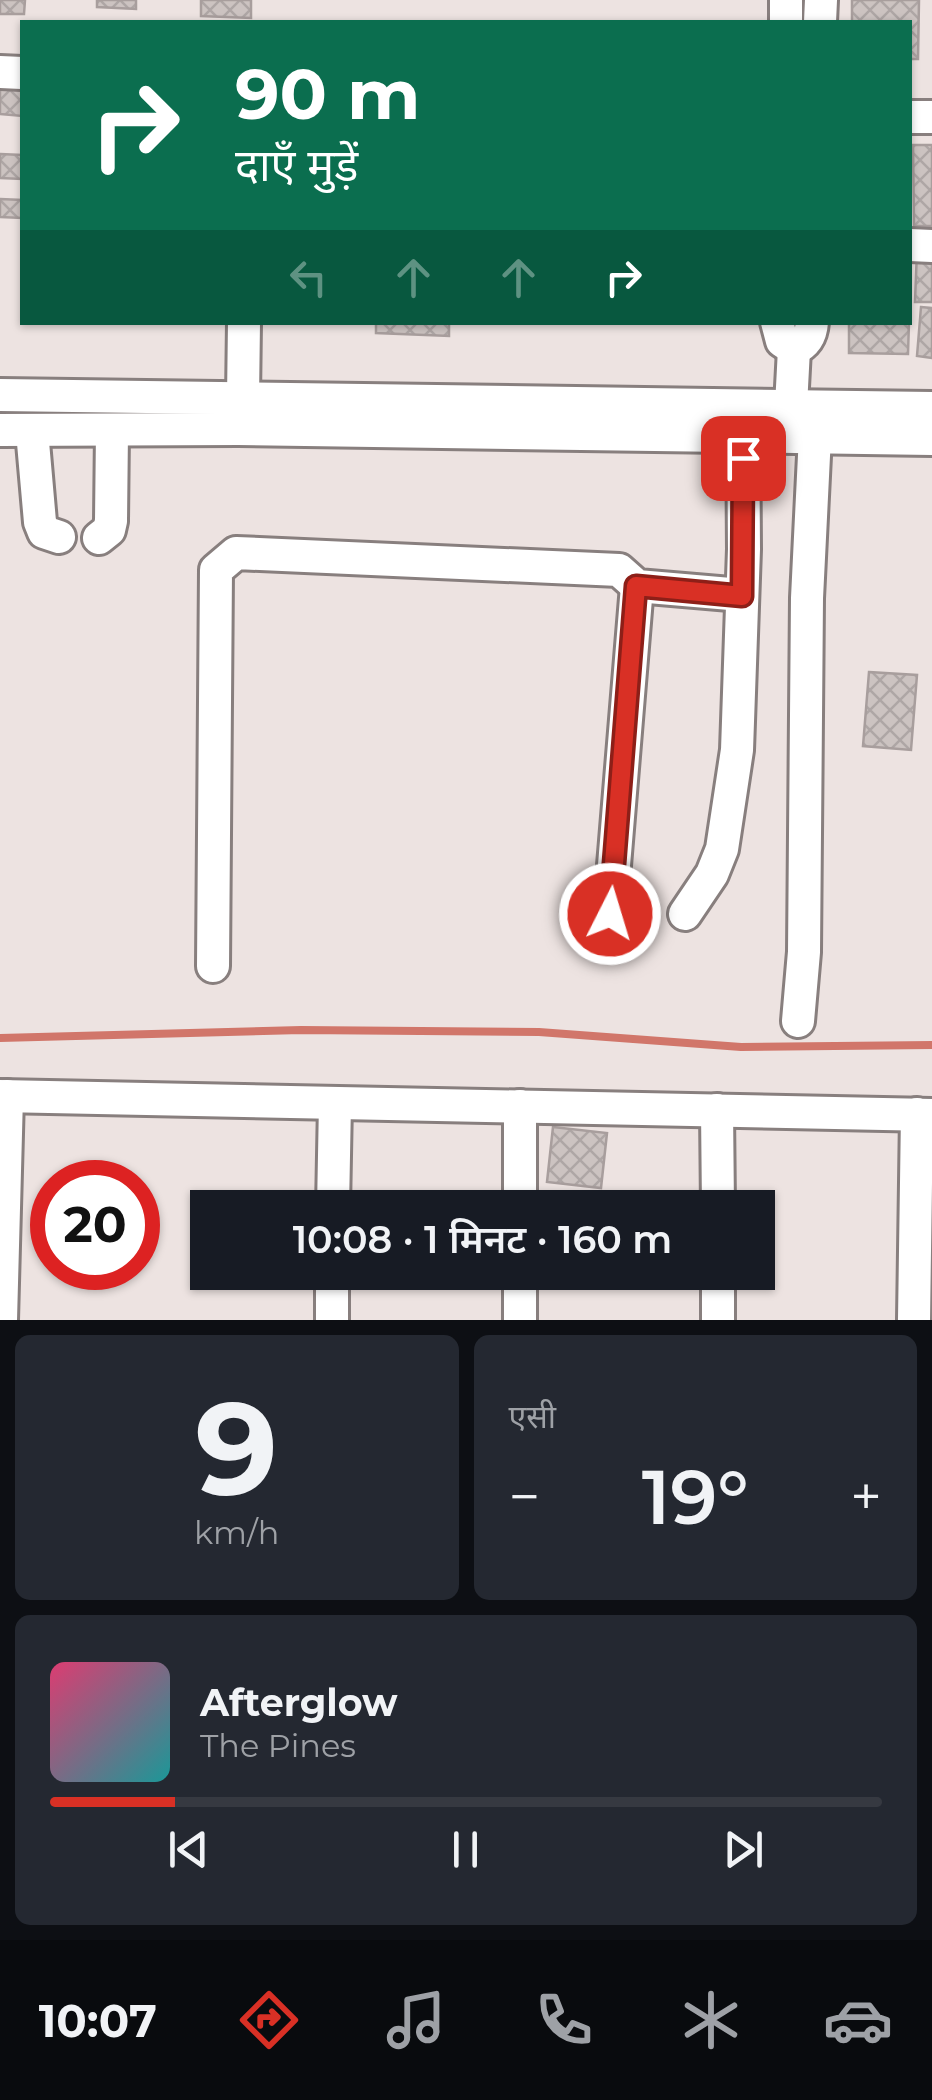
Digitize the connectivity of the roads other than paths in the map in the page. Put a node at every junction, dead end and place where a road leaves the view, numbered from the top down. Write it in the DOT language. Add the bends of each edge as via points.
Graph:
graph roads {
  1 [pos="244,325"];
  2 [pos="795,331"];
  3 [pos="0,395"];
  4 [pos="243,398"];
  5 [pos="932,408"];
  6 [pos="743,420"];
  7 [pos="803,421"];
  8 [pos="16,430"];
  9 [pos="112,430"];
  10 [pos="932,439"];
  11 [pos="59,537"];
  12 [pos="99,538"];
  13 [pos="636,586"];
  14 [pos="742,596"];
  15 [pos="610,914"];
  16 [pos="684,914"];
  17 [pos="213,966"];
  18 [pos="798,1021"];
  19 [pos="3,1096"];
  20 [pos="335,1102"];
  21 [pos="520,1106"];
  22 [pos="717,1110"];
  23 [pos="925,1114"];
  24 [pos="334,1190"];
  25 [pos="520,1190"];
  26 [pos="718,1190"];
  27 [pos="332,1290"];
  28 [pos="520,1290"];
  29 [pos="718,1290"];
  30 [pos="1,1320"];
  31 [pos="332,1320"];
  32 [pos="520,1320"];
  33 [pos="718,1320"];
  34 [pos="914,1320"];
  1 -- 4 [label="street"];
  2 -- 7 [label="street"];
  3 -- 4 [label="street"];
  4 -- 6 [label="street"];
  5 -- 7 [label="street"];
  6 -- 7 [label="street"];
  6 -- 9 [label="street"];
  6 -- 14 [label="street"];
  7 -- 10 [label="street"];
  7 -- 18 [label="street" via="807,598"];
  8 -- 9 [label="street"];
  8 -- 11 [label="street" via="44,532"];
  9 -- 12 [label="street" via="111,521"];
  13 -- 14 [label="street"];
  13 -- 15 [label="street"];
  13 -- 17 [label="street" via="620,570 256,554 236,554 216,570"];
  14 -- 16 [label="street" via="737,750 722,849"];
  19 -- 20 [label="street"];
  19 -- 30 [label="street"];
  20 -- 21 [label="street"];
  20 -- 24 [label="street"];
  21 -- 22 [label="street"];
  21 -- 25 [label="street"];
  22 -- 23 [label="street"];
  22 -- 26 [label="street"];
  23 -- 34 [label="street"];
  27 -- 31 [label="street"];
  28 -- 32 [label="street"];
  29 -- 33 [label="street"];
}
